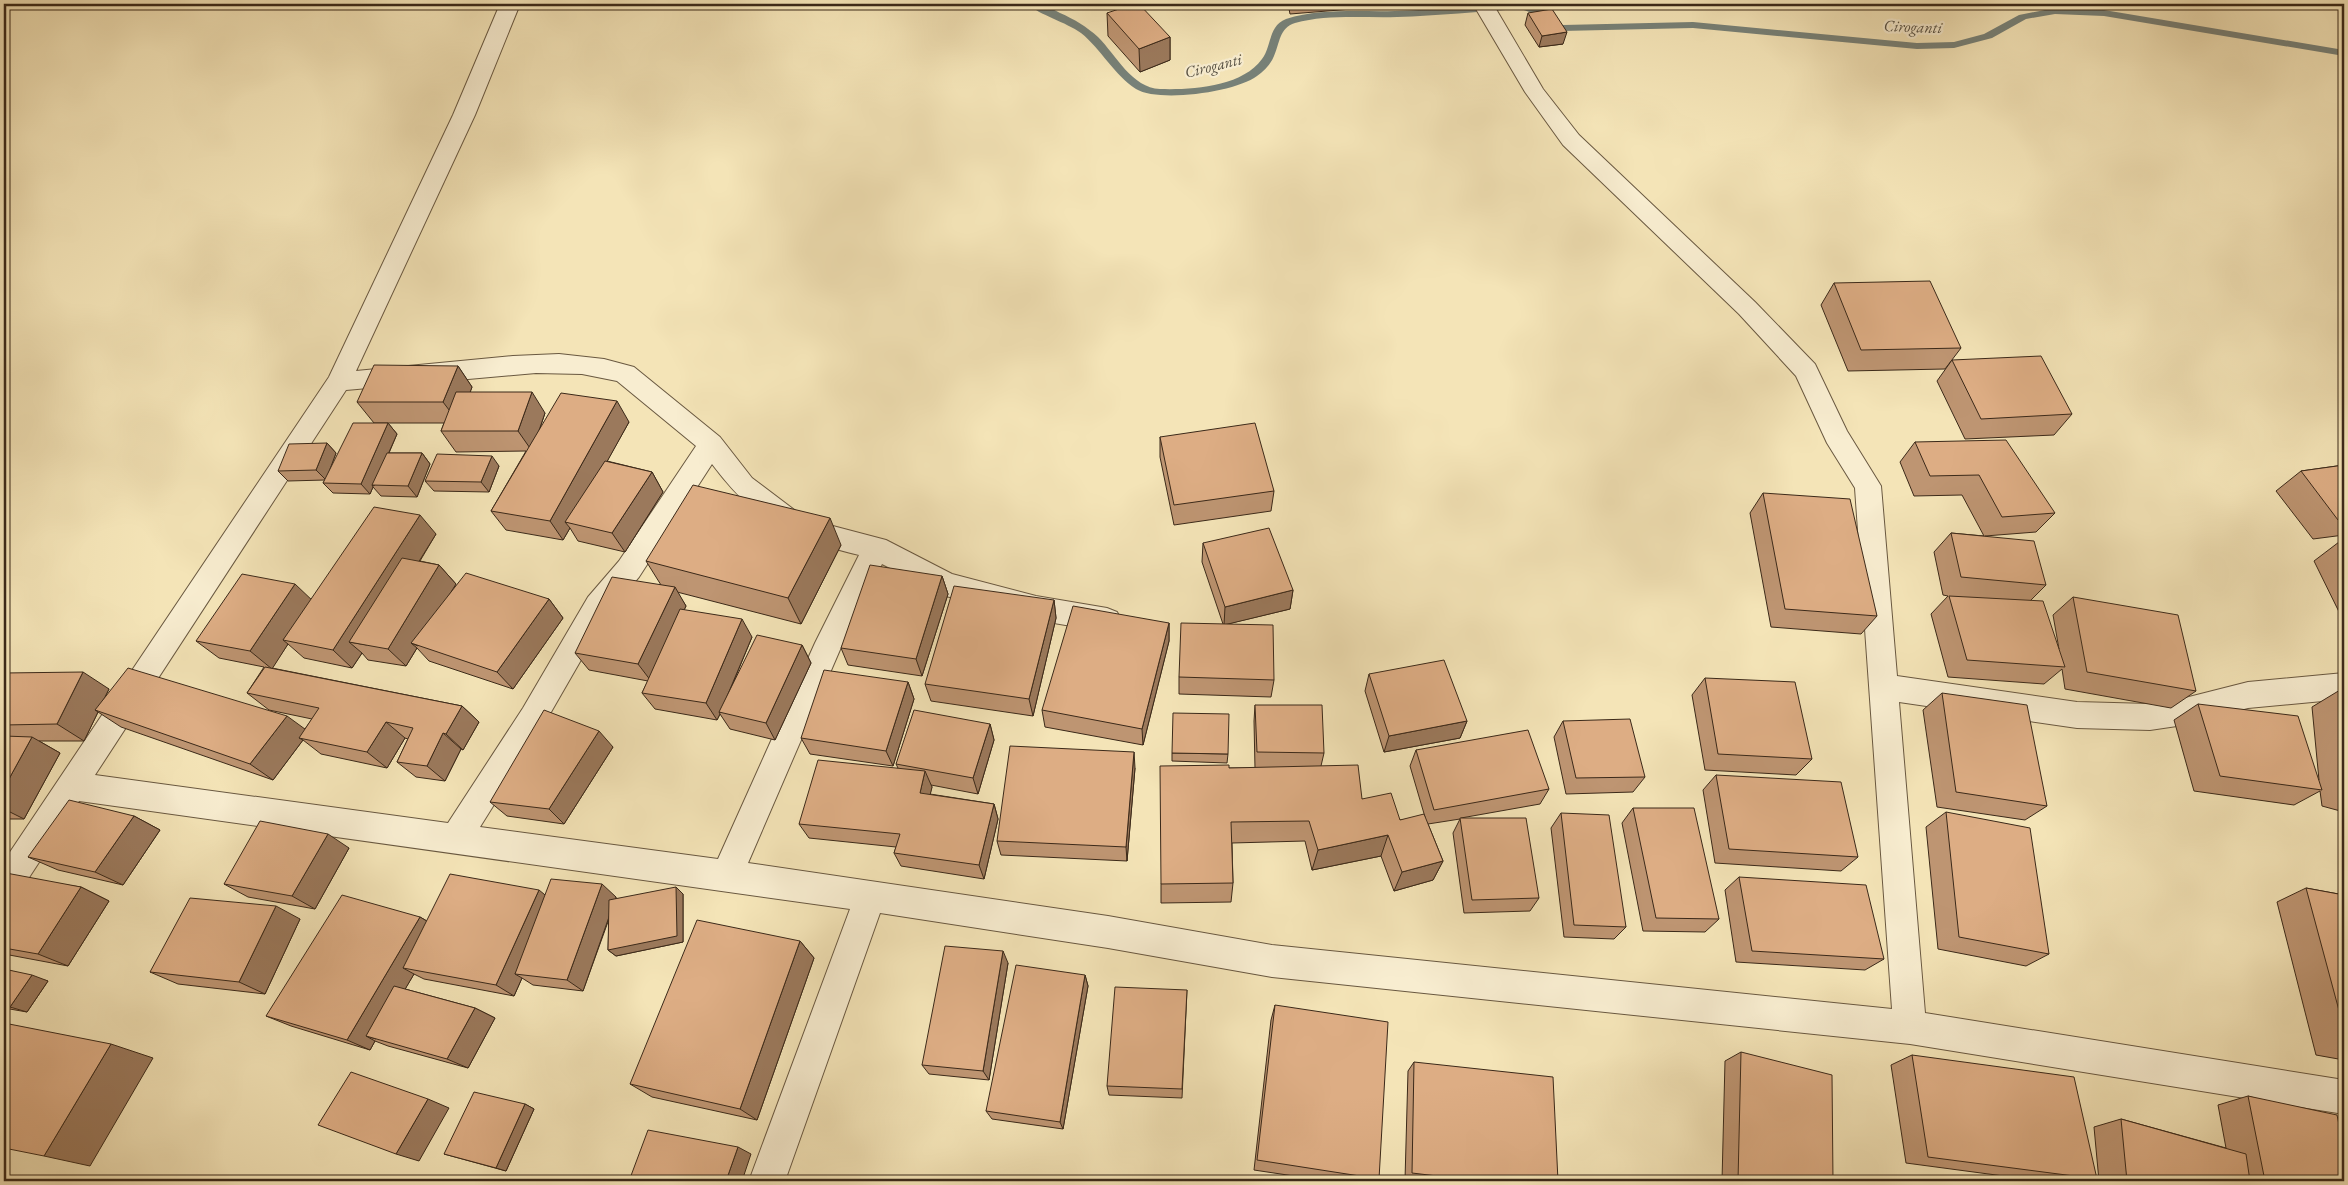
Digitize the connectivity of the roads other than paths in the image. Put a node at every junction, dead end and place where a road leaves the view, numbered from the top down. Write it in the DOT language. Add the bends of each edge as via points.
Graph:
graph roads {
  1 [pos="510,4"];
  2 [pos="1487,9"];
  3 [pos="339,381"];
  4 [pos="711,444"];
  5 [pos="876,548"];
  6 [pos="1128,624"];
  7 [pos="1884,686"];
  8 [pos="2344,686"];
  9 [pos="71,786"];
  10 [pos="456,838"];
  11 [pos="728,875"];
  12 [pos="4,888"];
  13 [pos="870,897"];
  14 [pos="1910,1027"];
  15 [pos="2344,1097"];
  16 [pos="767,1181"];
  1 -- 3 [label="street" via="464,115"];
  2 -- 7 [label="street" via="1535,92 1570,140 1747,308 1806,371 1836,436 1868,486"];
  3 -- 4 [label="street" via="558,364 611,369 625,374"];
  3 -- 9 [label="street"];
  4 -- 5 [label="street" via="743,485 788,520"];
  4 -- 10 [label="street" via="629,570 598,605 533,717"];
  5 -- 6 [label="street" via="946,584 1036,608"];
  5 -- 11 [label="street" via="829,643"];
  7 -- 8 [label="street" via="2077,715 2150,717 2248,695"];
  7 -- 14 [label="street"];
  9 -- 10 [label="street"];
  9 -- 12 [label="street"];
  10 -- 11 [label="street"];
  11 -- 13 [label="street"];
  13 -- 14 [label="street" via="1108,932 1272,961"];
  13 -- 16 [label="street"];
  14 -- 15 [label="street"];
}
